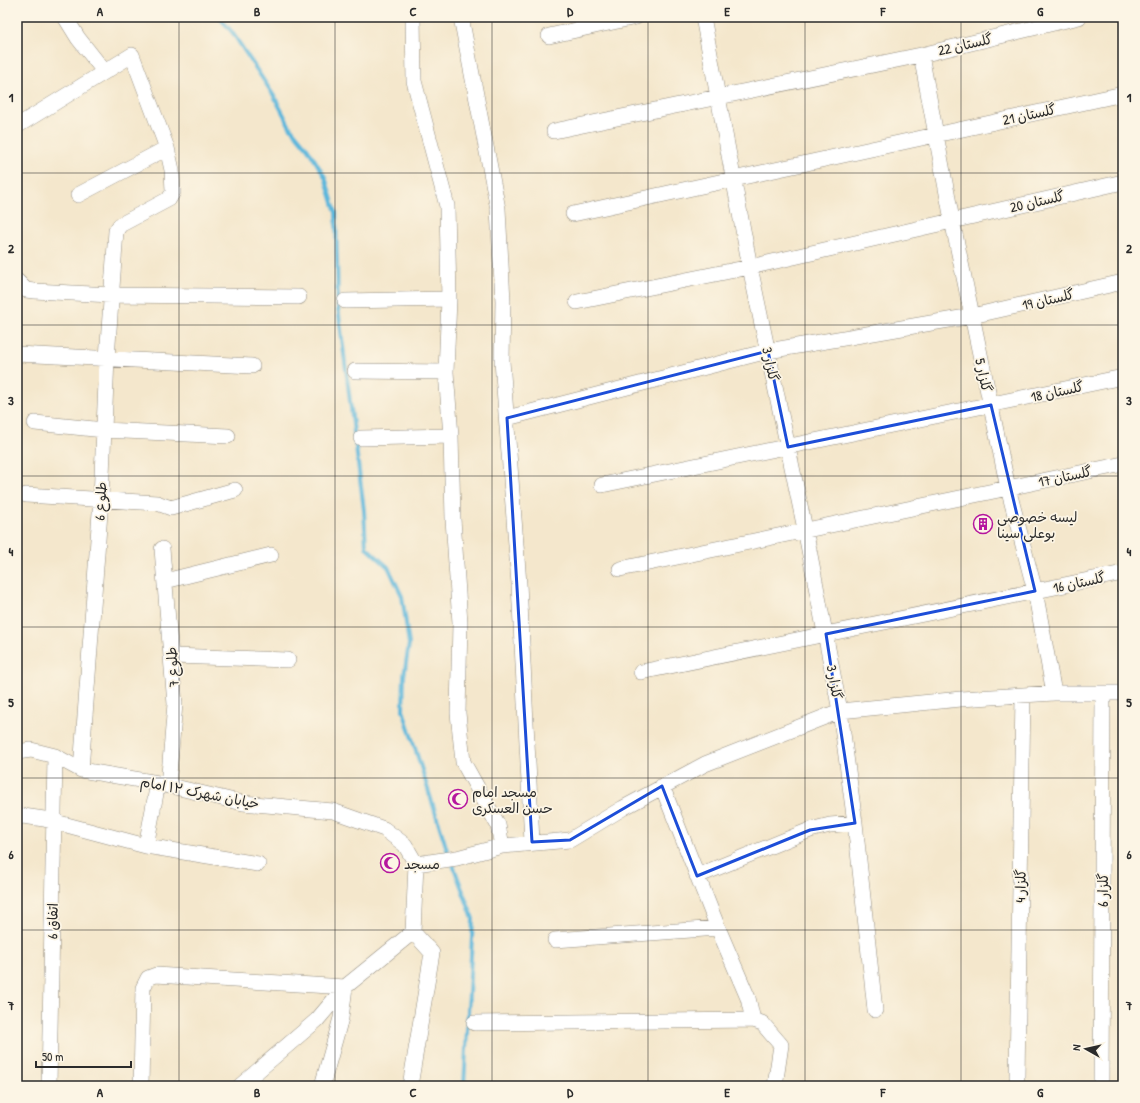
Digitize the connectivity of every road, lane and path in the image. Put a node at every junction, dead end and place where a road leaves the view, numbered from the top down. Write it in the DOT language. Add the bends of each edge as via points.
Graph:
graph roads {
  1 [pos="65,17"];
  2 [pos="413,17"];
  3 [pos="461,17"];
  4 [pos="636,17"];
  5 [pos="702,17"];
  6 [pos="1079,17"];
  7 [pos="619,19"];
  8 [pos="549,36"];
  9 [pos="921,54"];
  10 [pos="104,71"];
  11 [pos="1123,94"];
  12 [pos="719,96"];
  13 [pos="17,126"];
  14 [pos="554,131"];
  15 [pos="935,134"];
  16 [pos="166,148"];
  17 [pos="734,178"];
  18 [pos="1123,182"];
  19 [pos="78,195"];
  20 [pos="573,214"];
  21 [pos="952,220"];
  22 [pos="750,267"];
  23 [pos="17,281"];
  24 [pos="1123,282"];
  25 [pos="111,295"];
  26 [pos="299,297"];
  27 [pos="449,299"];
  28 [pos="345,301"];
  29 [pos="577,302"];
  30 [pos="972,316"];
  31 [pos="768,351"];
  32 [pos="17,354"];
  33 [pos="107,358"];
  34 [pos="252,366"];
  35 [pos="355,371"];
  36 [pos="446,372"];
  37 [pos="1123,377"];
  38 [pos="991,405"];
  39 [pos="507,418"];
  40 [pos="35,423"];
  41 [pos="104,430"];
  42 [pos="228,436"];
  43 [pos="451,436"];
  44 [pos="360,438"];
  45 [pos="788,446"];
  46 [pos="1123,464"];
  47 [pos="602,485"];
  48 [pos="1008,488"];
  49 [pos="235,490"];
  50 [pos="26,495"];
  51 [pos="101,499"];
  52 [pos="805,529"];
  53 [pos="162,549"];
  54 [pos="271,555"];
  55 [pos="620,569"];
  56 [pos="1123,573"];
  57 [pos="165,581"];
  58 [pos="1035,591"];
  59 [pos="826,634"];
  60 [pos="172,656"];
  61 [pos="288,660"];
  62 [pos="641,672"];
  63 [pos="1123,692"];
  64 [pos="1054,693"];
  65 [pos="1102,694"];
  66 [pos="1023,695"];
  67 [pos="840,711"];
  68 [pos="17,752"];
  69 [pos="55,756"];
  70 [pos="82,770"];
  71 [pos="163,784"];
  72 [pos="662,786"];
  73 [pos="17,818"];
  74 [pos="54,822"];
  75 [pos="855,823"];
  76 [pos="532,842"];
  77 [pos="146,846"];
  78 [pos="502,846"];
  79 [pos="258,864"];
  80 [pos="416,864"];
  81 [pos="697,876"];
  82 [pos="718,928"];
  83 [pos="413,932"];
  84 [pos="555,940"];
  85 [pos="345,987"];
  86 [pos="875,1010"];
  87 [pos="753,1020"];
  88 [pos="474,1023"];
  89 [pos="1017,1077"];
  90 [pos="50,1086"];
  91 [pos="141,1086"];
  92 [pos="240,1086"];
  93 [pos="322,1086"];
  94 [pos="410,1086"];
  95 [pos="775,1086"];
  96 [pos="1101,1086"];
  1 -- 10 [label="street"];
  2 -- 27 [label="street" via="414,81 447,206"];
  3 -- 39 [label="street" via="498,209 503,301 502,361"];
  4 -- 7 [label="street"];
  5 -- 12 [label="street, گلزار 3"];
  6 -- 9 [label="street, گلستان 22"];
  7 -- 8 [label="street"];
  9 -- 12 [label="street, گلستان 22"];
  9 -- 15 [label="street, گلزار 5"];
  10 -- 13 [label="street"];
  10 -- 16 [label="street" via="130,55 134,56"];
  11 -- 15 [label="street, گلستان 21"];
  12 -- 14 [label="street, گلستان 22"];
  12 -- 17 [label="street, گلزار 3"];
  15 -- 17 [label="street, گلستان 21"];
  15 -- 21 [label="street, گلزار 5"];
  16 -- 19 [label="street"];
  16 -- 25 [label="street, طلوع 6" via="172,170 172,196 169,200 120,225 116,231"];
  17 -- 20 [label="street, گلستان 21"];
  17 -- 22 [label="street, گلزار 3"];
  18 -- 21 [label="street, گلستان 20"];
  21 -- 22 [label="street, گلستان 20"];
  21 -- 30 [label="street, گلزار 5"];
  22 -- 29 [label="street, گلستان 20"];
  22 -- 31 [label="street, گلزار 3"];
  23 -- 25 [label="street" via="26,290"];
  24 -- 30 [label="street, گلستان 19"];
  25 -- 26 [label="street"];
  25 -- 33 [label="street, طلوع 6"];
  27 -- 28 [label="street"];
  27 -- 36 [label="street"];
  30 -- 31 [label="street, گلستان 19"];
  30 -- 38 [label="street, گلزار 5"];
  31 -- 39 [label="street, گلستان 19"];
  31 -- 45 [label="street, گلزار 3"];
  32 -- 33 [label="street"];
  33 -- 34 [label="street"];
  33 -- 41 [label="street, طلوع 6"];
  35 -- 36 [label="street"];
  36 -- 43 [label="street"];
  37 -- 38 [label="street, گلستان 18"];
  38 -- 45 [label="street, گلستان 18"];
  38 -- 48 [label="street, گلزار 5"];
  39 -- 76 [label="street" via="526,700"];
  40 -- 41 [label="street"];
  41 -- 42 [label="street"];
  41 -- 51 [label="street, طلوع 6"];
  43 -- 44 [label="street"];
  43 -- 78 [label="street" via="460,623 458,713 463,762 498,825"];
  45 -- 47 [label="street, گلستان 18"];
  45 -- 52 [label="street, گلزار 3"];
  46 -- 48 [label="street, گلستان 17"];
  48 -- 52 [label="street, گلستان 17"];
  48 -- 58 [label="street, گلزار 5"];
  49 -- 51 [label="street" via="171,508 157,503"];
  50 -- 51 [label="street"];
  51 -- 70 [label="street, طلوع 6"];
  52 -- 55 [label="street, گلستان 17"];
  52 -- 59 [label="street, گلزار 3"];
  53 -- 57 [label="street, طلوع 7"];
  54 -- 57 [label="street"];
  56 -- 58 [label="street, گلستان 16"];
  57 -- 60 [label="street, طلوع 7"];
  58 -- 59 [label="street, گلستان 16"];
  58 -- 64 [label="street, گلزار 5"];
  59 -- 62 [label="street, گلستان 16"];
  59 -- 67 [label="street, گلزار 3"];
  60 -- 61 [label="street"];
  60 -- 71 [label="street, طلوع 7" via="175,704"];
  63 -- 65 [label="street"];
  64 -- 65 [label="street"];
  64 -- 66 [label="street"];
  65 -- 96 [label="street, گلزار 6"];
  66 -- 67 [label="street"];
  66 -- 89 [label="street, گلزار 4"];
  67 -- 72 [label="street" via="705,764"];
  67 -- 75 [label="street, گلزار 3"];
  68 -- 69 [label="street, خیابان شهرک ۱۲ امام" via="31,750"];
  69 -- 70 [label="street, خیابان شهرک ۱۲ امام"];
  69 -- 74 [label="street, اتفاق 6"];
  70 -- 71 [label="street, خیابان شهرک ۱۲ امام"];
  71 -- 77 [label="street, طلوع 7"];
  71 -- 80 [label="street, خیابان شهرک ۱۲ امام" via="243,803 333,811 384,828 405,845"];
  72 -- 76 [label="street" via="570,840"];
  72 -- 81 [label="street"];
  73 -- 74 [label="street" via="23,816"];
  74 -- 77 [label="street"];
  74 -- 90 [label="street, اتفاق 6"];
  75 -- 81 [label="street" via="810,830"];
  75 -- 86 [label="street, گلزار 3"];
  76 -- 78 [label="street"];
  77 -- 79 [label="street"];
  78 -- 80 [label="street" via="457,858"];
  80 -- 83 [label="street"];
  81 -- 82 [label="street"];
  82 -- 84 [label="street"];
  82 -- 87 [label="street" via="748,998"];
  83 -- 85 [label="street"];
  83 -- 94 [label="street" via="432,953"];
  85 -- 91 [label="street" via="156,975 148,978 143,988"];
  85 -- 92 [label="street" via="317,1020"];
  85 -- 93 [label="street" via="341,1018"];
  87 -- 88 [label="street"];
  87 -- 95 [label="street" via="762,1023 781,1045"];
}
